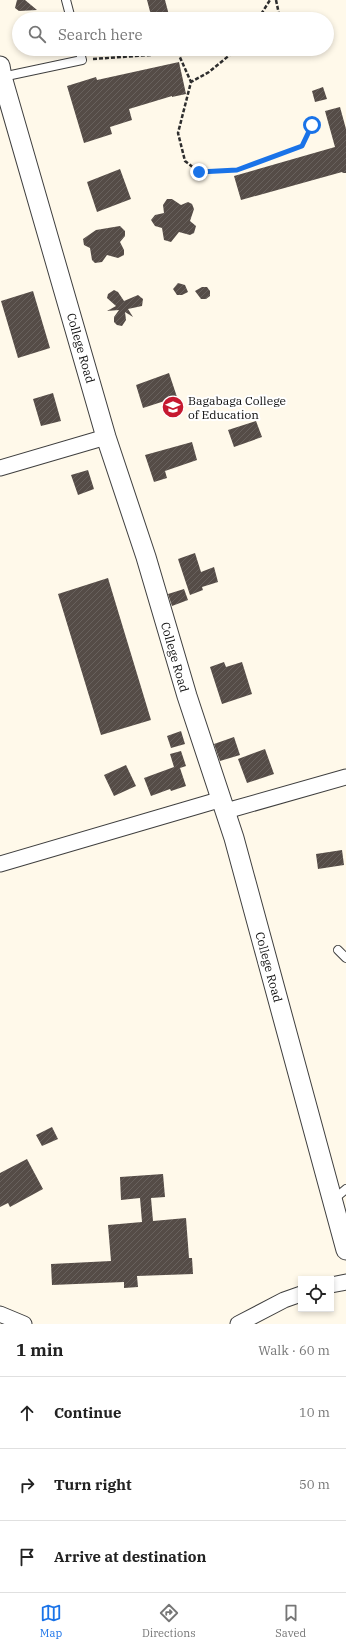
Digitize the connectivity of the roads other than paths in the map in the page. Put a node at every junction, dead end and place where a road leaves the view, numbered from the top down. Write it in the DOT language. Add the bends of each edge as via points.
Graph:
graph roads {
  1 [pos="66,0"];
  2 [pos="69,12"];
  3 [pos="81,56"];
  4 [pos="1,71"];
  5 [pos="106,437"];
  6 [pos="0,468"];
  7 [pos="346,777"];
  8 [pos="224,805"];
  9 [pos="0,864"];
  10 [pos="338,950"];
  11 [pos="346,958"];
  12 [pos="340,1195"];
  13 [pos="345,1245"];
  14 [pos="346,1282"];
  15 [pos="334,1284"];
  16 [pos="298,1295"];
  17 [pos="0,1314"];
  18 [pos="24,1324"];
  19 [pos="238,1324"];
  1 -- 2 [label="lane"];
  3 -- 4 [label="lane" via="82,60"];
  4 -- 5 [label="street, College Road"];
  5 -- 6 [label="street"];
  5 -- 8 [label="street, College Road"];
  7 -- 8 [label="street"];
  8 -- 9 [label="street"];
  8 -- 12 [label="street, College Road"];
  10 -- 11 [label="lane"];
  12 -- 13 [label="street, College Road"];
  14 -- 15 [label="street"];
  16 -- 19 [label="street"];
  17 -- 18 [label="street"];
}
